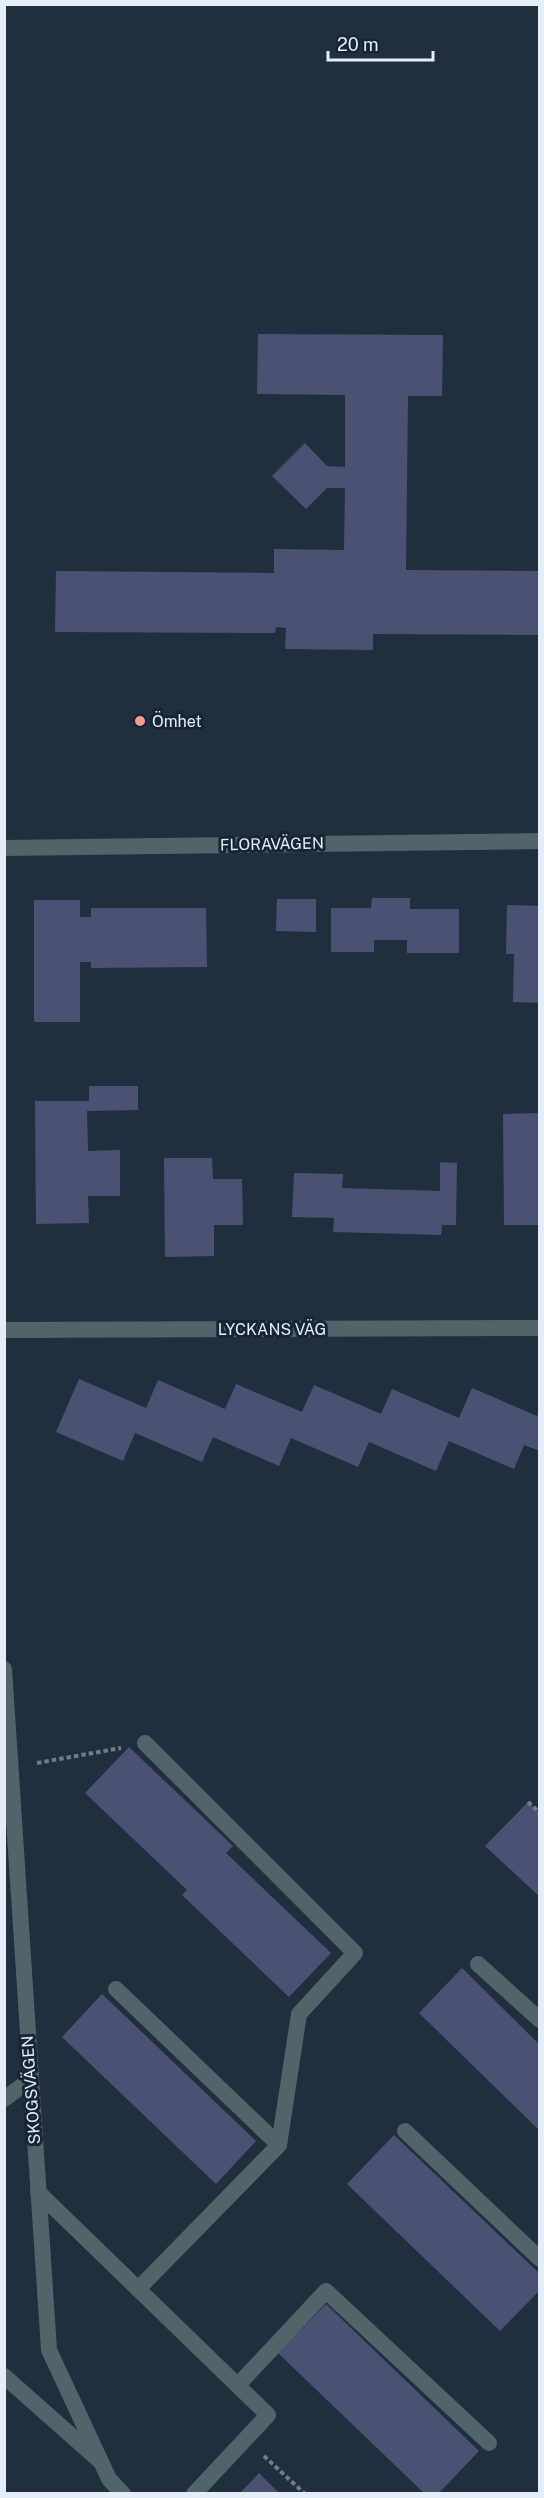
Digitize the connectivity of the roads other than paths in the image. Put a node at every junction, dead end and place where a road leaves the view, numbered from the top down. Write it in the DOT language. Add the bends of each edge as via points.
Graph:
graph roads {
  1 [pos="540,841"];
  2 [pos="4,848"];
  3 [pos="540,1328"];
  4 [pos="4,1330"];
  5 [pos="4,1669"];
  6 [pos="145,1743"];
  7 [pos="478,1964"];
  8 [pos="116,1989"];
  9 [pos="540,2020"];
  10 [pos="30,2080"];
  11 [pos="4,2099"];
  12 [pos="405,2131"];
  13 [pos="279,2145"];
  14 [pos="38,2192"];
  15 [pos="540,2259"];
  16 [pos="138,2289"];
  17 [pos="4,2376"];
  18 [pos="238,2385"];
  19 [pos="489,2443"];
  20 [pos="101,2461"];
  21 [pos="123,2493"];
  22 [pos="194,2493"];
  1 -- 2 [label="street, FLORAVÄGEN"];
  3 -- 4 [label="street, LYCKANS VÄG"];
  5 -- 10 [label="street, SKOGSVÄGEN"];
  6 -- 13 [label="street" via="355,1953 299,2014"];
  7 -- 9 [label="street"];
  8 -- 13 [label="street"];
  10 -- 11 [label="street"];
  10 -- 14 [label="street, SKOGSVÄGEN"];
  12 -- 15 [label="street"];
  13 -- 16 [label="street"];
  14 -- 16 [label="street"];
  14 -- 20 [label="street, SKOGSVÄGEN" via="49,2350"];
  16 -- 18 [label="street"];
  17 -- 20 [label="street"];
  18 -- 19 [label="street" via="326,2291"];
  18 -- 22 [label="street" via="268,2415"];
  20 -- 21 [label="street, SKOGSVÄGEN" via="109,2479"];
}
